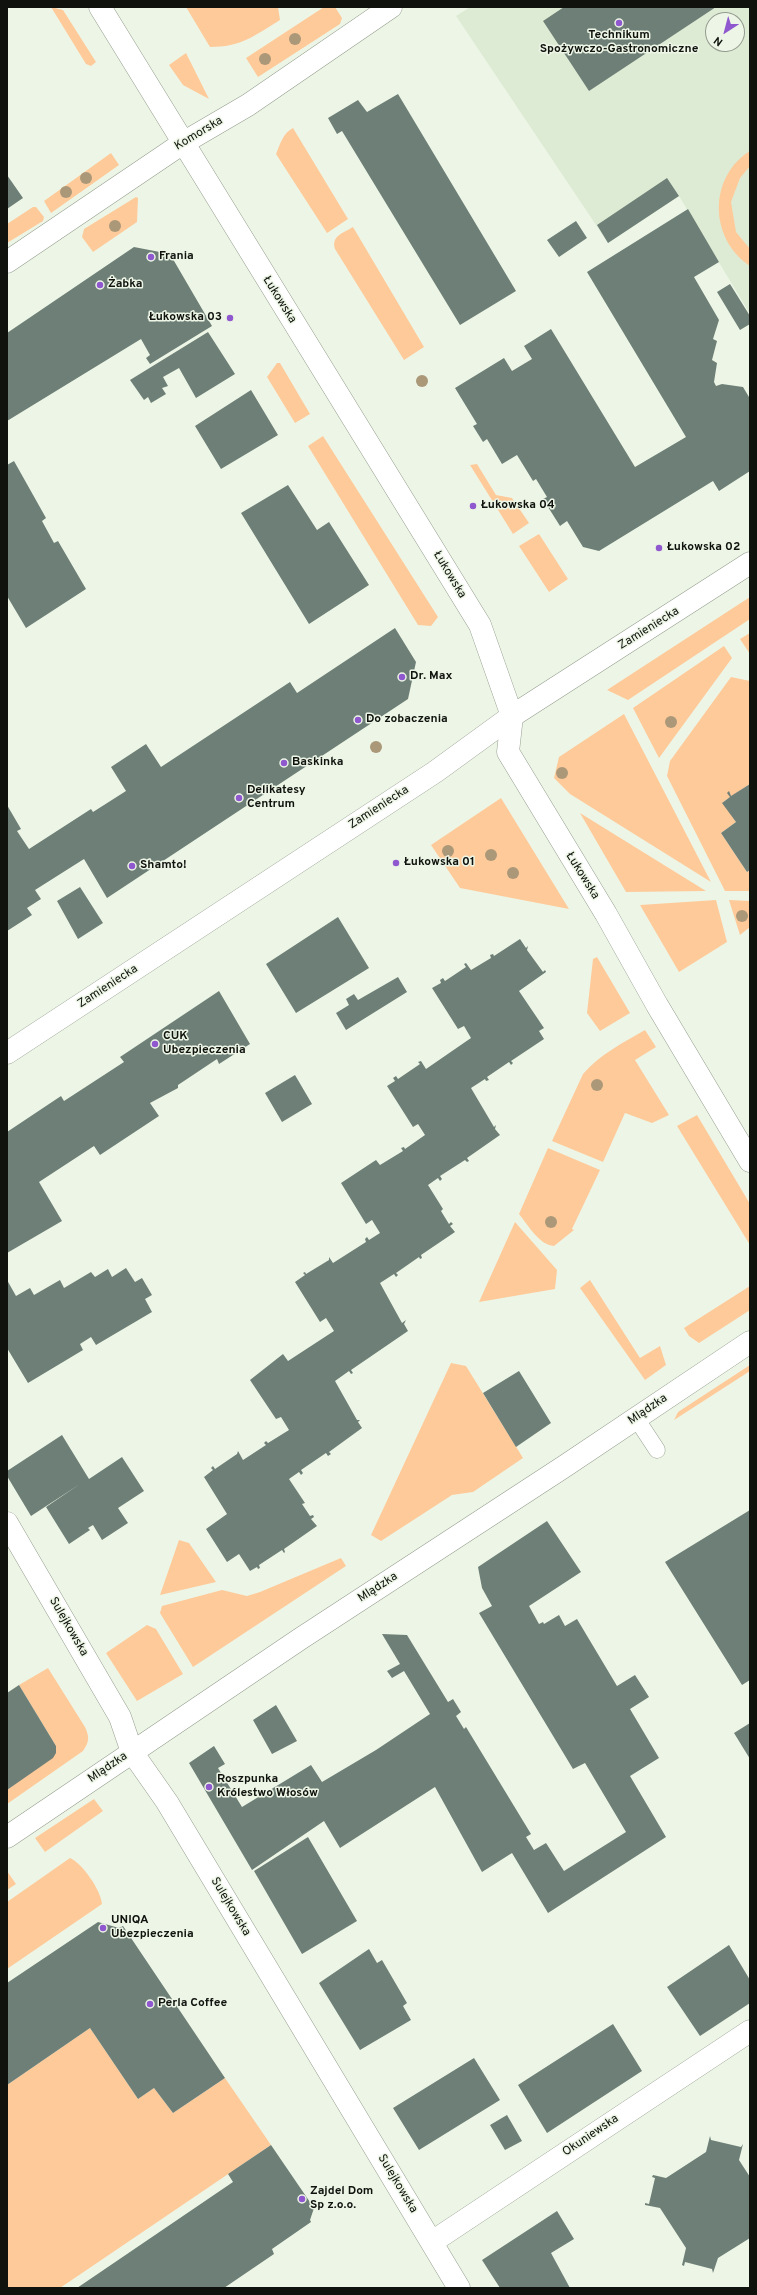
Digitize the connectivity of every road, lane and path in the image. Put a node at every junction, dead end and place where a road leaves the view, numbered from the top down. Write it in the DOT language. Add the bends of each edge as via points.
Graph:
graph roads {
  1 [pos="100,7"];
  2 [pos="391,7"];
  3 [pos="183,143"];
  4 [pos="7,262"];
  5 [pos="750,563"];
  6 [pos="512,716"];
  7 [pos="7,1053"];
  8 [pos="750,1161"];
  9 [pos="750,1342"];
  10 [pos="636,1418"];
  11 [pos="657,1450"];
  12 [pos="7,1523"];
  13 [pos="132,1752"];
  14 [pos="7,1837"];
  15 [pos="750,2031"];
  16 [pos="432,2242"];
  17 [pos="458,2288"];
  1 -- 3 [label="street, Łukowska"];
  2 -- 3 [label="street, Komorska" via="248,105"];
  3 -- 4 [label="street, Komorska"];
  3 -- 6 [label="street, Łukowska" via="480,626"];
  5 -- 6 [label="street, Zamieniecka"];
  6 -- 7 [label="street, Zamieniecka" via="435,772"];
  6 -- 8 [label="street, Łukowska" via="508,752"];
  9 -- 10 [label="street, Mlądzka"];
  10 -- 11 [label="lane"];
  10 -- 13 [label="street, Mlądzka"];
  12 -- 13 [label="street, Sulejkowska" via="120,1717"];
  13 -- 14 [label="street, Mlądzka"];
  13 -- 16 [label="street, Sulejkowska" via="171,1809"];
  15 -- 16 [label="street, Okuniewska"];
  16 -- 17 [label="street, Sulejkowska"];
}
